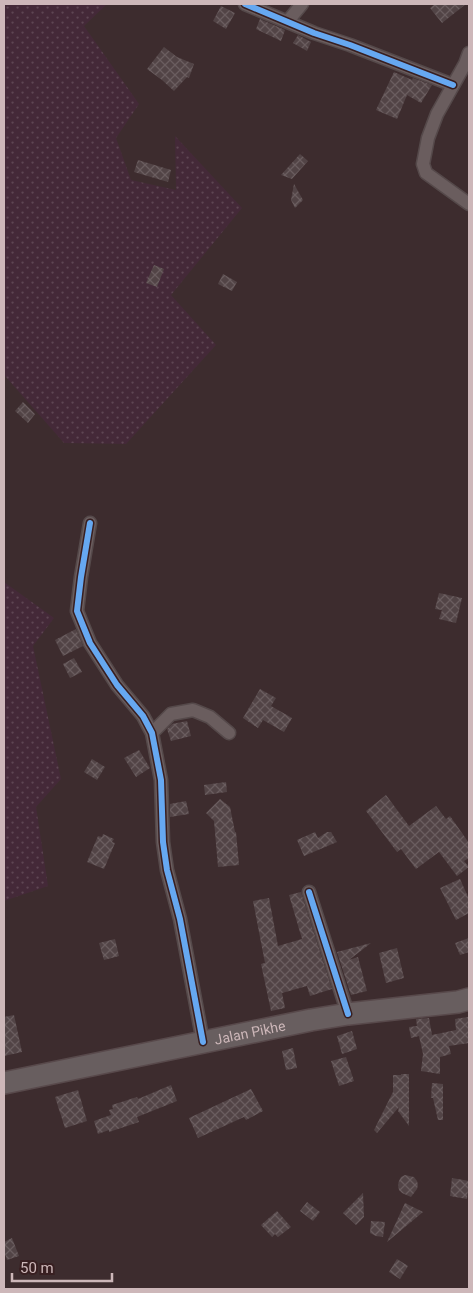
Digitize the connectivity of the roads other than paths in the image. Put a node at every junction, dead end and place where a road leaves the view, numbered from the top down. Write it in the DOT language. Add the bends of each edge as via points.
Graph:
graph roads {
  1 [pos="245,4"];
  2 [pos="302,4"];
  3 [pos="288,21"];
  4 [pos="469,53"];
  5 [pos="453,85"];
  6 [pos="469,204"];
  7 [pos="90,523"];
  8 [pos="152,733"];
  9 [pos="229,733"];
  10 [pos="309,892"];
  11 [pos="469,999"];
  12 [pos="348,1014"];
  13 [pos="203,1042"];
  14 [pos="4,1083"];
  1 -- 3 [label="street"];
  2 -- 3 [label="street"];
  3 -- 5 [label="street"];
  4 -- 5 [label="street"];
  5 -- 6 [label="street" via="437,114 423,164 426,173"];
  7 -- 8 [label="street" via="78,611 90,643"];
  8 -- 9 [label="street" via="171,714 193,710 210,717"];
  8 -- 13 [label="street" via="161,780 167,870 180,919"];
  10 -- 12 [label="street"];
  11 -- 12 [label="highway, Jalan Pikhe"];
  12 -- 13 [label="highway, Jalan Pikhe"];
  13 -- 14 [label="highway, Jalan Pikhe"];
}
